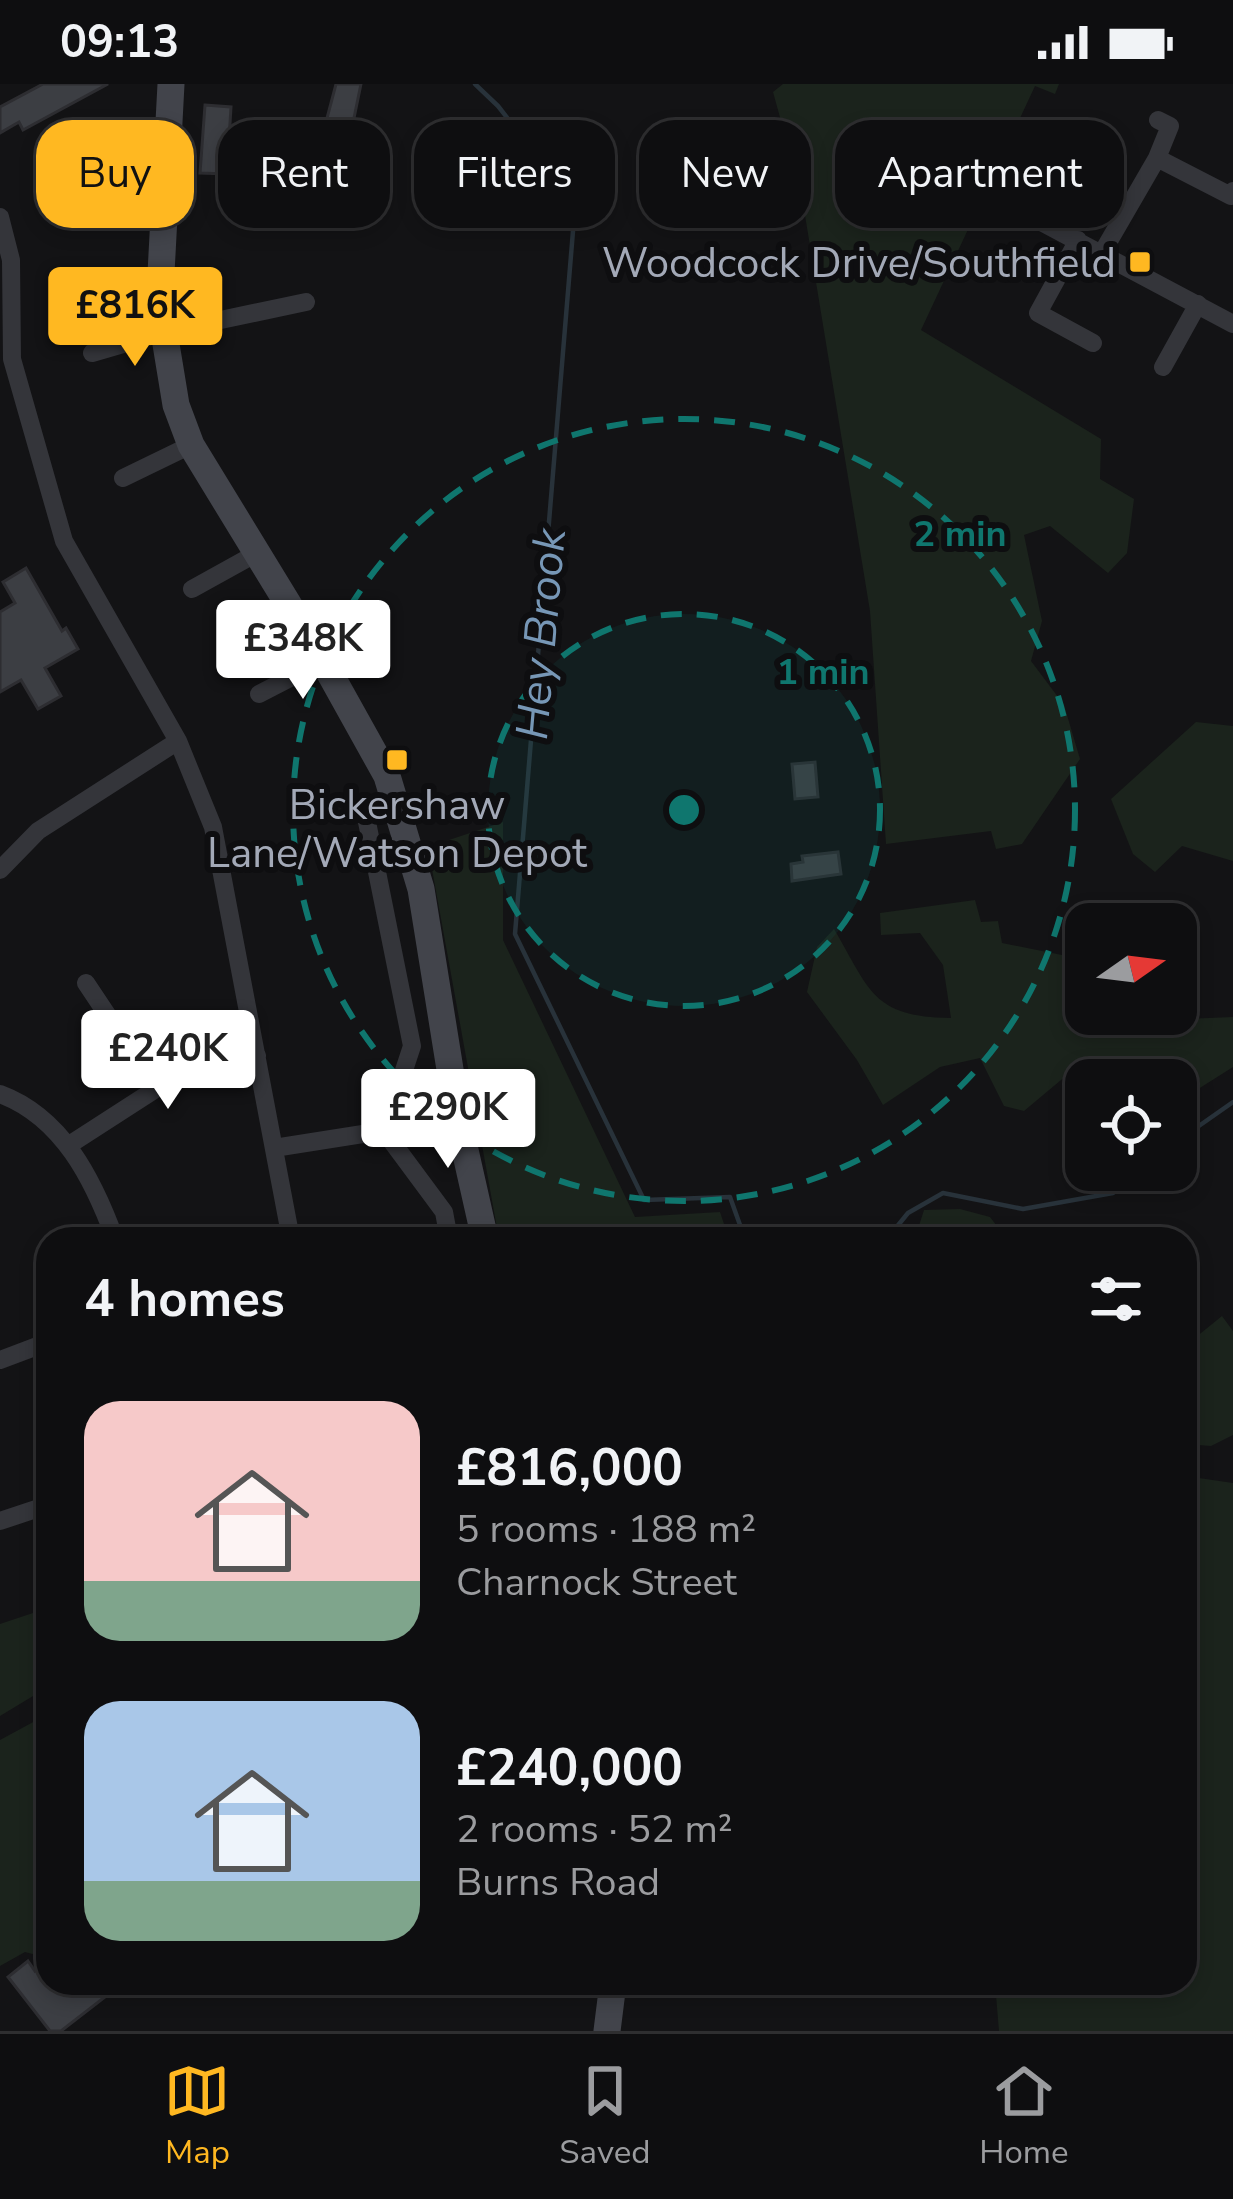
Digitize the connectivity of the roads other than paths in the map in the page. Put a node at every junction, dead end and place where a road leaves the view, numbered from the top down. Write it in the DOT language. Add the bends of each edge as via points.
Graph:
graph roads {
  1 [pos="171,84"];
  2 [pos="1158,120"];
  3 [pos="1156,158"];
  4 [pos="1233,191"];
  5 [pos="0,217"];
  6 [pos="1055,228"];
  7 [pos="1078,240"];
  8 [pos="1102,253"];
  9 [pos="306,302"];
  10 [pos="1198,304"];
  11 [pos="1233,324"];
  12 [pos="164,332"];
  13 [pos="1093,344"];
  14 [pos="92,353"];
  15 [pos="6,361"];
  16 [pos="1163,367"];
  17 [pos="191,445"];
  18 [pos="123,478"];
  19 [pos="257,553"];
  20 [pos="192,589"];
  21 [pos="323,662"];
  22 [pos="259,694"];
  23 [pos="178,741"];
  24 [pos="364,807"];
  25 [pos="0,870"];
  26 [pos="86,983"];
  27 [pos="257,1056"];
  28 [pos="156,1088"];
  29 [pos="0,1094"];
  30 [pos="458,1119"];
  31 [pos="385,1131"];
  32 [pos="69,1145"];
  33 [pos="274,1148"];
  34 [pos="110,1227"];
  35 [pos="288,1227"];
  36 [pos="447,1227"];
  37 [pos="482,1227"];
  38 [pos="36,1346"];
  39 [pos="0,1360"];
  40 [pos="36,1508"];
  41 [pos="1,1518"];
  42 [pos="612,1995"];
  43 [pos="607,2031"];
  1 -- 12 [label="main road"];
  2 -- 3 [label="street" via="1170,126"];
  3 -- 4 [label="street"];
  3 -- 8 [label="street"];
  5 -- 15 [label="street" via="11,260"];
  6 -- 7 [label="street"];
  7 -- 8 [label="street"];
  7 -- 13 [label="street" via="1038,313"];
  8 -- 10 [label="street"];
  9 -- 12 [label="street"];
  10 -- 11 [label="street"];
  10 -- 16 [label="street"];
  12 -- 14 [label="street"];
  12 -- 17 [label="main road"];
  15 -- 23 [label="street" via="64,541"];
  17 -- 18 [label="street"];
  17 -- 19 [label="main road"];
  19 -- 20 [label="street"];
  19 -- 21 [label="main road"];
  21 -- 22 [label="street"];
  21 -- 30 [label="main road" via="387,776 421,889"];
  23 -- 25 [label="street" via="38,831"];
  23 -- 27 [label="street" via="213,827"];
  24 -- 31 [label="street" via="412,1046"];
  26 -- 28 [label="street"];
  27 -- 28 [label="street" via="179,1074"];
  27 -- 33 [label="street"];
  28 -- 32 [label="street"];
  29 -- 32 [label="street" via="29,1105"];
  30 -- 31 [label="street"];
  30 -- 37 [label="main road"];
  31 -- 33 [label="street"];
  31 -- 36 [label="street"];
  32 -- 34 [label="street"];
  33 -- 35 [label="street"];
  38 -- 39 [label="street"];
  40 -- 41 [label="street"];
  42 -- 43 [label="main road"];
}
